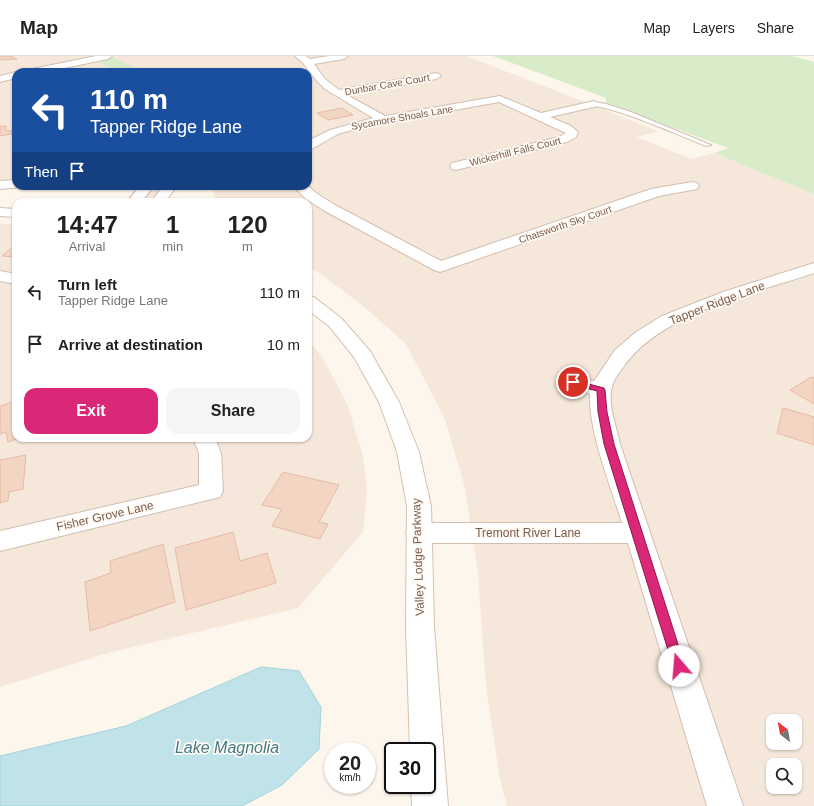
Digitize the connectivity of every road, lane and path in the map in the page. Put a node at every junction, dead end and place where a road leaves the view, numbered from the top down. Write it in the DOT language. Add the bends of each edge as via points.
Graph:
graph roads {
  1 [pos="108,56"];
  2 [pos="299,56"];
  3 [pos="344,56"];
  4 [pos="309,62"];
  5 [pos="55,68"];
  6 [pos="12,76"];
  7 [pos="436,76"];
  8 [pos="0,79"];
  9 [pos="339,93"];
  10 [pos="594,104"];
  11 [pos="540,116"];
  12 [pos="382,119"];
  13 [pos="312,144"];
  14 [pos="708,145"];
  15 [pos="456,166"];
  16 [pos="12,184"];
  17 [pos="0,185"];
  18 [pos="692,186"];
  19 [pos="144,190"];
  20 [pos="304,190"];
  21 [pos="138,198"];
  22 [pos="0,212"];
  23 [pos="12,213"];
  24 [pos="814,268"];
  25 [pos="0,276"];
  26 [pos="12,278"];
  27 [pos="312,305"];
  28 [pos="573,382"];
  29 [pos="601,390"];
  30 [pos="206,442"];
  31 [pos="419,533"];
  32 [pos="637,533"];
  33 [pos="0,541"];
  34 [pos="426,742"];
  35 [pos="429,794"];
  36 [pos="430,806"];
  37 [pos="725,806"];
  1 -- 5 [label="street"];
  2 -- 4 [label="street"];
  3 -- 4 [label="street"];
  4 -- 9 [label="street" via="323,82"];
  6 -- 8 [label="street"];
  7 -- 9 [label="street, Dunbar Cave Court"];
  9 -- 12 [label="street"];
  10 -- 11 [label="street"];
  10 -- 14 [label="lane" via="629,113"];
  11 -- 12 [label="street, Sycamore Shoals Lane" via="500,99"];
  11 -- 15 [label="street, Wickerhill Falls Court" via="567,128 572,135 563,140"];
  12 -- 13 [label="street, Sycamore Shoals Lane" via="334,132"];
  16 -- 17 [label="street"];
  18 -- 20 [label="street, Chatsworth Sky Court" via="656,192 440,267 330,208"];
  19 -- 21 [label="street"];
  22 -- 23 [label="street"];
  24 -- 29 [label="street, Tapper Ridge Lane" via="694,309 645,333 627,347 611,367"];
  25 -- 26 [label="street"];
  27 -- 31 [label="street, Valley Lodge Parkway" via="334,322 363,355 389,402 408,452 419,506"];
  28 -- 29 [label="street"];
  29 -- 32 [label="street, Tapper Ridge Lane" via="602,412 609,444"];
  30 -- 33 [label="street, Fisher Grove Lane" via="210,453 211,491"];
  31 -- 32 [label="street, Tremont River Lane"];
  31 -- 34 [label="street, Valley Lodge Parkway" via="420,627"];
  32 -- 37 [label="street, Tapper Ridge Lane"];
  35 -- 36 [label="street"];
}
